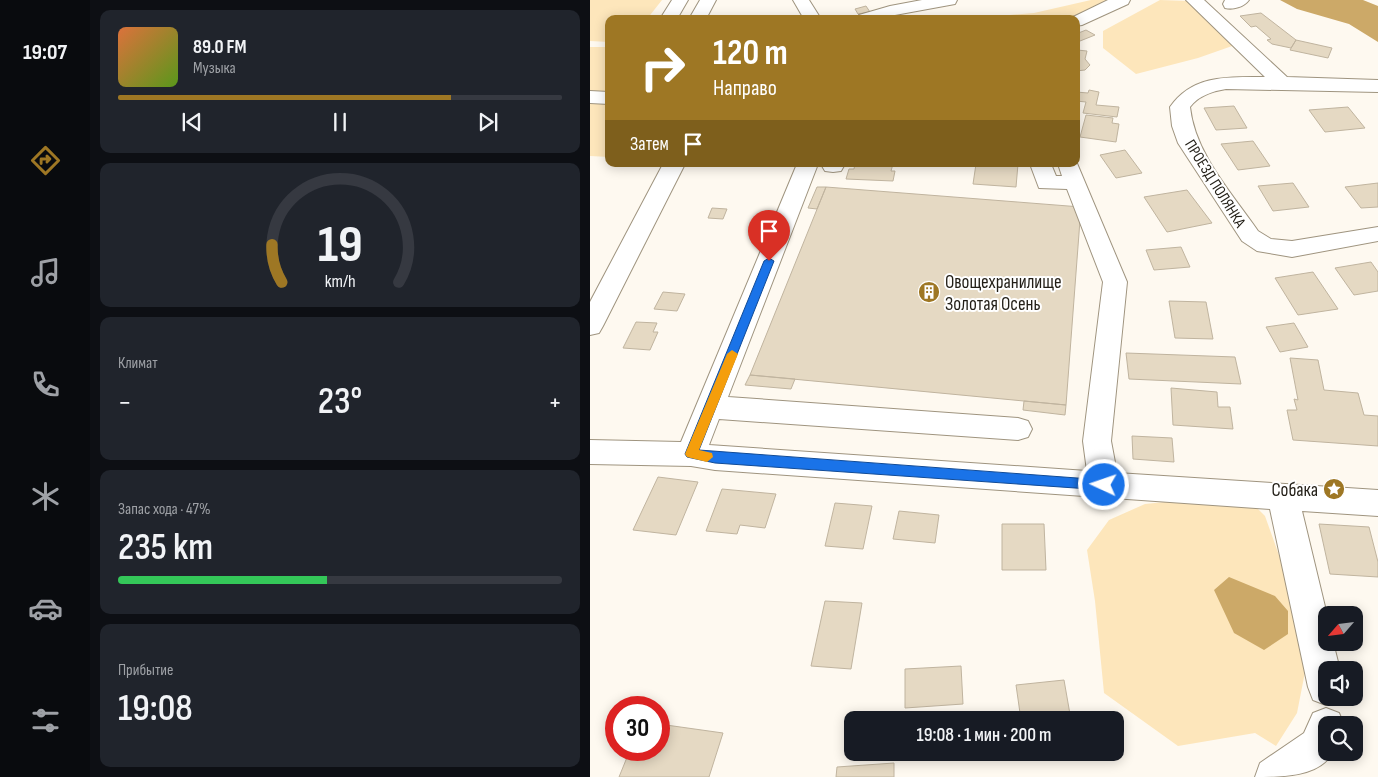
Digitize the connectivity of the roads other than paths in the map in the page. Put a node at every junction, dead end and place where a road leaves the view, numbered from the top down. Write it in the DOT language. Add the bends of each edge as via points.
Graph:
graph roads {
  1 [pos="680,0"];
  2 [pos="708,0"];
  3 [pos="801,0"];
  4 [pos="949,0"];
  5 [pos="1122,0"];
  6 [pos="1194,0"];
  7 [pos="886,5"];
  8 [pos="671,15"];
  9 [pos="699,15"];
  10 [pos="810,15"];
  11 [pos="1080,19"];
  12 [pos="1282,83"];
  13 [pos="1378,86"];
  14 [pos="590,97"];
  15 [pos="605,98"];
  16 [pos="672,167"];
  17 [pos="807,167"];
  18 [pos="1041,167"];
  19 [pos="1072,173"];
  20 [pos="1378,234"];
  21 [pos="590,326"];
  22 [pos="711,408"];
  23 [pos="1018,429"];
  24 [pos="590,452"];
  25 [pos="703,456"];
  26 [pos="1104,485"];
  27 [pos="1283,497"];
  28 [pos="1378,503"];
  29 [pos="1320,661"];
  30 [pos="1318,744"];
  31 [pos="1274,777"];
  1 -- 8 [label="street"];
  2 -- 9 [label="street"];
  3 -- 10 [label="street"];
  4 -- 7 [label="street"];
  5 -- 11 [label="street"];
  6 -- 12 [label="street"];
  12 -- 13 [label="street, ПРОЕЗД ПОЛЯНКА"];
  12 -- 20 [label="street, ПРОЕЗД ПОЛЯНКА" via="1209,86 1187,97 1180,106 1188,142 1250,236 1265,246 1292,249"];
  14 -- 15 [label="street"];
  16 -- 21 [label="street"];
  17 -- 22 [label="street"];
  18 -- 19 [label="street" via="1047,182"];
  19 -- 26 [label="street" via="1115,282 1096,441"];
  22 -- 23 [label="street"];
  22 -- 25 [label="street"];
  24 -- 25 [label="street"];
  25 -- 26 [label="street"];
  26 -- 27 [label="street"];
  27 -- 28 [label="street"];
  27 -- 29 [label="street"];
  30 -- 31 [label="street"];
}
